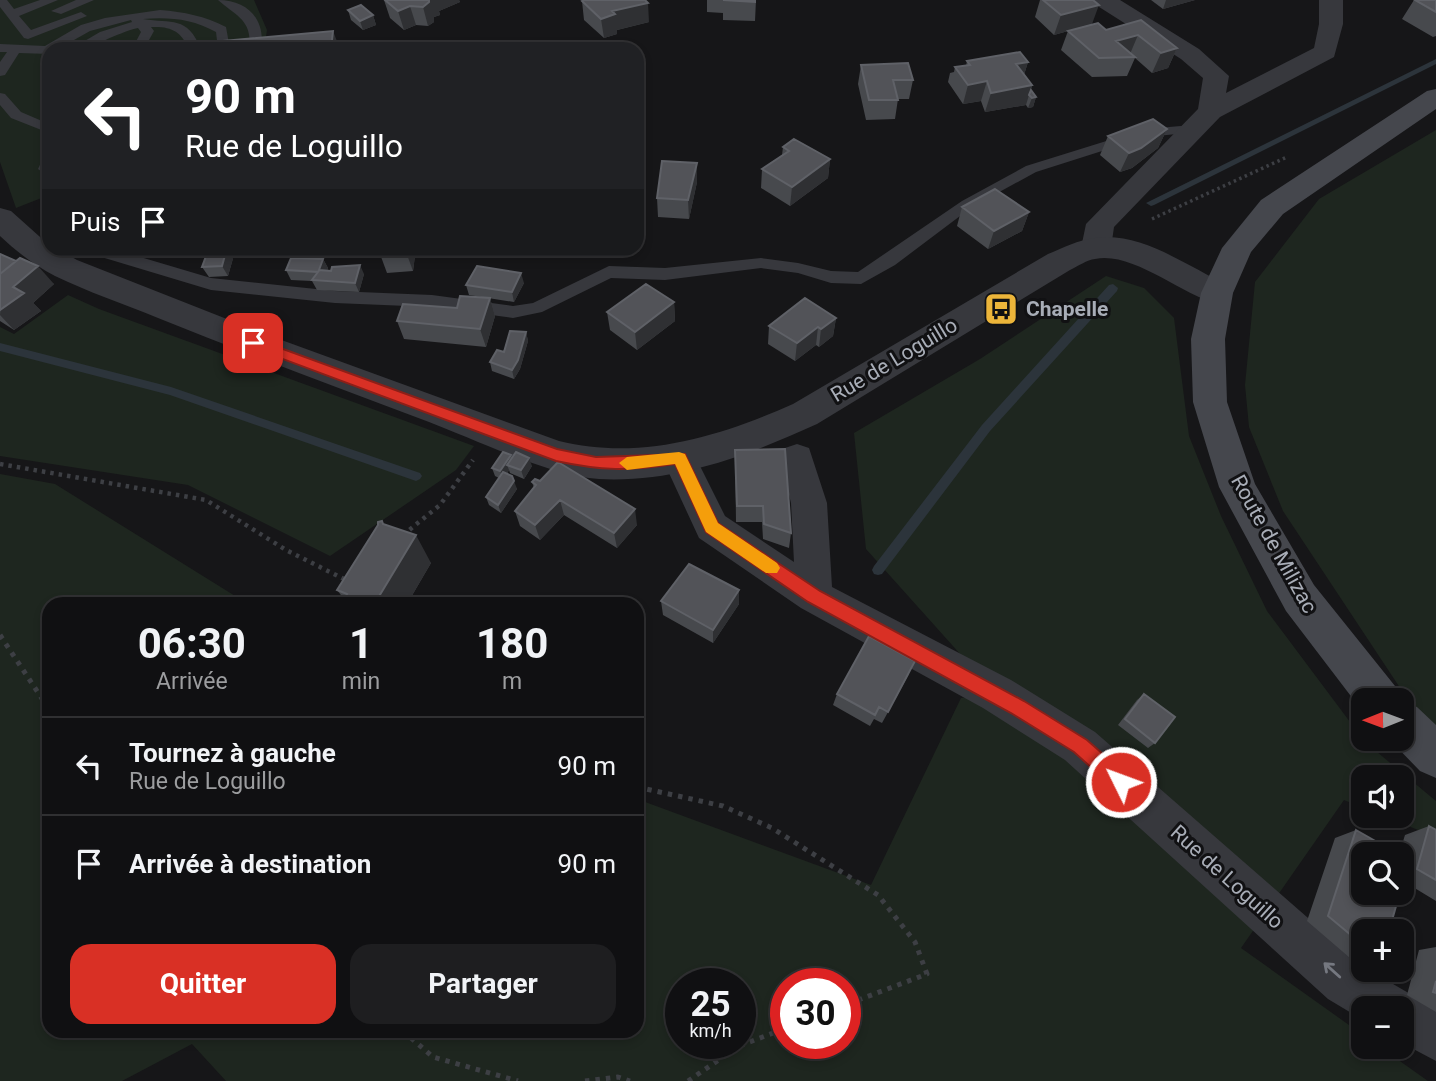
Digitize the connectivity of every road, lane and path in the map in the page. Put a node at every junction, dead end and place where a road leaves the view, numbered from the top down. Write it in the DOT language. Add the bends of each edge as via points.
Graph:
graph roads {
  1 [pos="19,0"];
  2 [pos="52,0"];
  3 [pos="224,0"];
  4 [pos="1104,0"];
  5 [pos="1331,0"];
  6 [pos="118,1"];
  7 [pos="90,6"];
  8 [pos="10,11"];
  9 [pos="128,11"];
  10 [pos="141,24"];
  11 [pos="59,42"];
  12 [pos="89,42"];
  13 [pos="142,42"];
  14 [pos="193,42"];
  15 [pos="224,42"];
  16 [pos="255,42"];
  17 [pos="0,48"];
  18 [pos="15,48"];
  19 [pos="42,50"];
  20 [pos="0,72"];
  21 [pos="0,97"];
  22 [pos="1436,97"];
  23 [pos="1202,120"];
  24 [pos="42,126"];
  25 [pos="1297,152"];
  26 [pos="0,218"];
  27 [pos="1096,248"];
  28 [pos="42,254"];
  29 [pos="52,256"];
  30 [pos="115,256"];
  31 [pos="47,257"];
  32 [pos="1217,293"];
  33 [pos="495,431"];
  34 [pos="679,458"];
  35 [pos="797,458"];
  36 [pos="0,464"];
  37 [pos="399,538"];
  38 [pos="359,572"];
  39 [pos="349,581"];
  40 [pos="346,592"];
  41 [pos="814,596"];
  42 [pos="0,635"];
  43 [pos="1371,688"];
  44 [pos="42,698"];
  45 [pos="1414,734"];
  46 [pos="1436,757"];
  47 [pos="644,789"];
  48 [pos="1369,996"];
  49 [pos="861,999"];
  50 [pos="1414,1023"];
  51 [pos="770,1034"];
  52 [pos="1436,1036"];
  53 [pos="411,1038"];
  54 [pos="518,1081"];
  55 [pos="585,1081"];
  56 [pos="630,1081"];
  57 [pos="688,1081"];
  1 -- 8 [label="lane"];
  2 -- 8 [label="lane"];
  3 -- 16 [label="lane" via="251,20"];
  4 -- 23 [label="street" via="1216,76"];
  5 -- 23 [label="street" via="1325,52"];
  6 -- 9 [label="lane"];
  7 -- 8 [label="lane" via="28,35"];
  9 -- 10 [label="lane"];
  9 -- 11 [label="lane" via="82,26"];
  9 -- 15 [label="lane" via="172,8 198,13 216,23"];
  10 -- 12 [label="lane" via="106,32"];
  10 -- 13 [label="lane" via="148,31"];
  10 -- 14 [label="lane" via="183,30"];
  17 -- 18 [label="lane"];
  18 -- 19 [label="lane"];
  18 -- 20 [label="lane"];
  21 -- 24 [label="lane" via="16,116"];
  22 -- 32 [label="main road, Route de Milizac" via="1272,207 1237,248"];
  23 -- 27 [label="street" via="1100,224"];
  23 -- 30 [label="lane" via="1031,169 967,204 861,278 761,263 665,274 610,272 536,308 513,312 211,284"];
  25 -- 27 [label="path"];
  26 -- 28 [label="street, Rue de Loguillo"];
  27 -- 32 [label="street, Rue de Loguillo" via="1135,254"];
  27 -- 34 [label="street, Rue de Loguillo" via="1059,261 805,414 766,432"];
  29 -- 31 [label="lane"];
  31 -- 33 [label="street, Rue de Loguillo" via="253,343"];
  32 -- 43 [label="main road, Route de Milizac" via="1208,339 1210,402 1238,487 1300,598"];
  33 -- 34 [label="street, Rue de Loguillo" via="556,455 596,464"];
  33 -- 37 [label="path" via="440,505"];
  34 -- 41 [label="street, Rue de Loguillo" via="712,527"];
  35 -- 41 [label="street" via="809,503"];
  36 -- 39 [label="path" via="206,500 286,550"];
  38 -- 39 [label="path"];
  39 -- 40 [label="path"];
  48 -- 41 [label="street, Rue de Loguillo, one-way" via="1345,982 1080,746 997,694"];
  42 -- 44 [label="path"];
  45 -- 46 [label="main road"];
  47 -- 49 [label="path" via="723,806 772,828 878,895 915,942 927,974"];
  50 -- 52 [label="street"];
  51 -- 57 [label="path" via="739,1046"];
  53 -- 54 [label="path" via="433,1057"];
  55 -- 56 [label="path" via="618,1077"];
}
